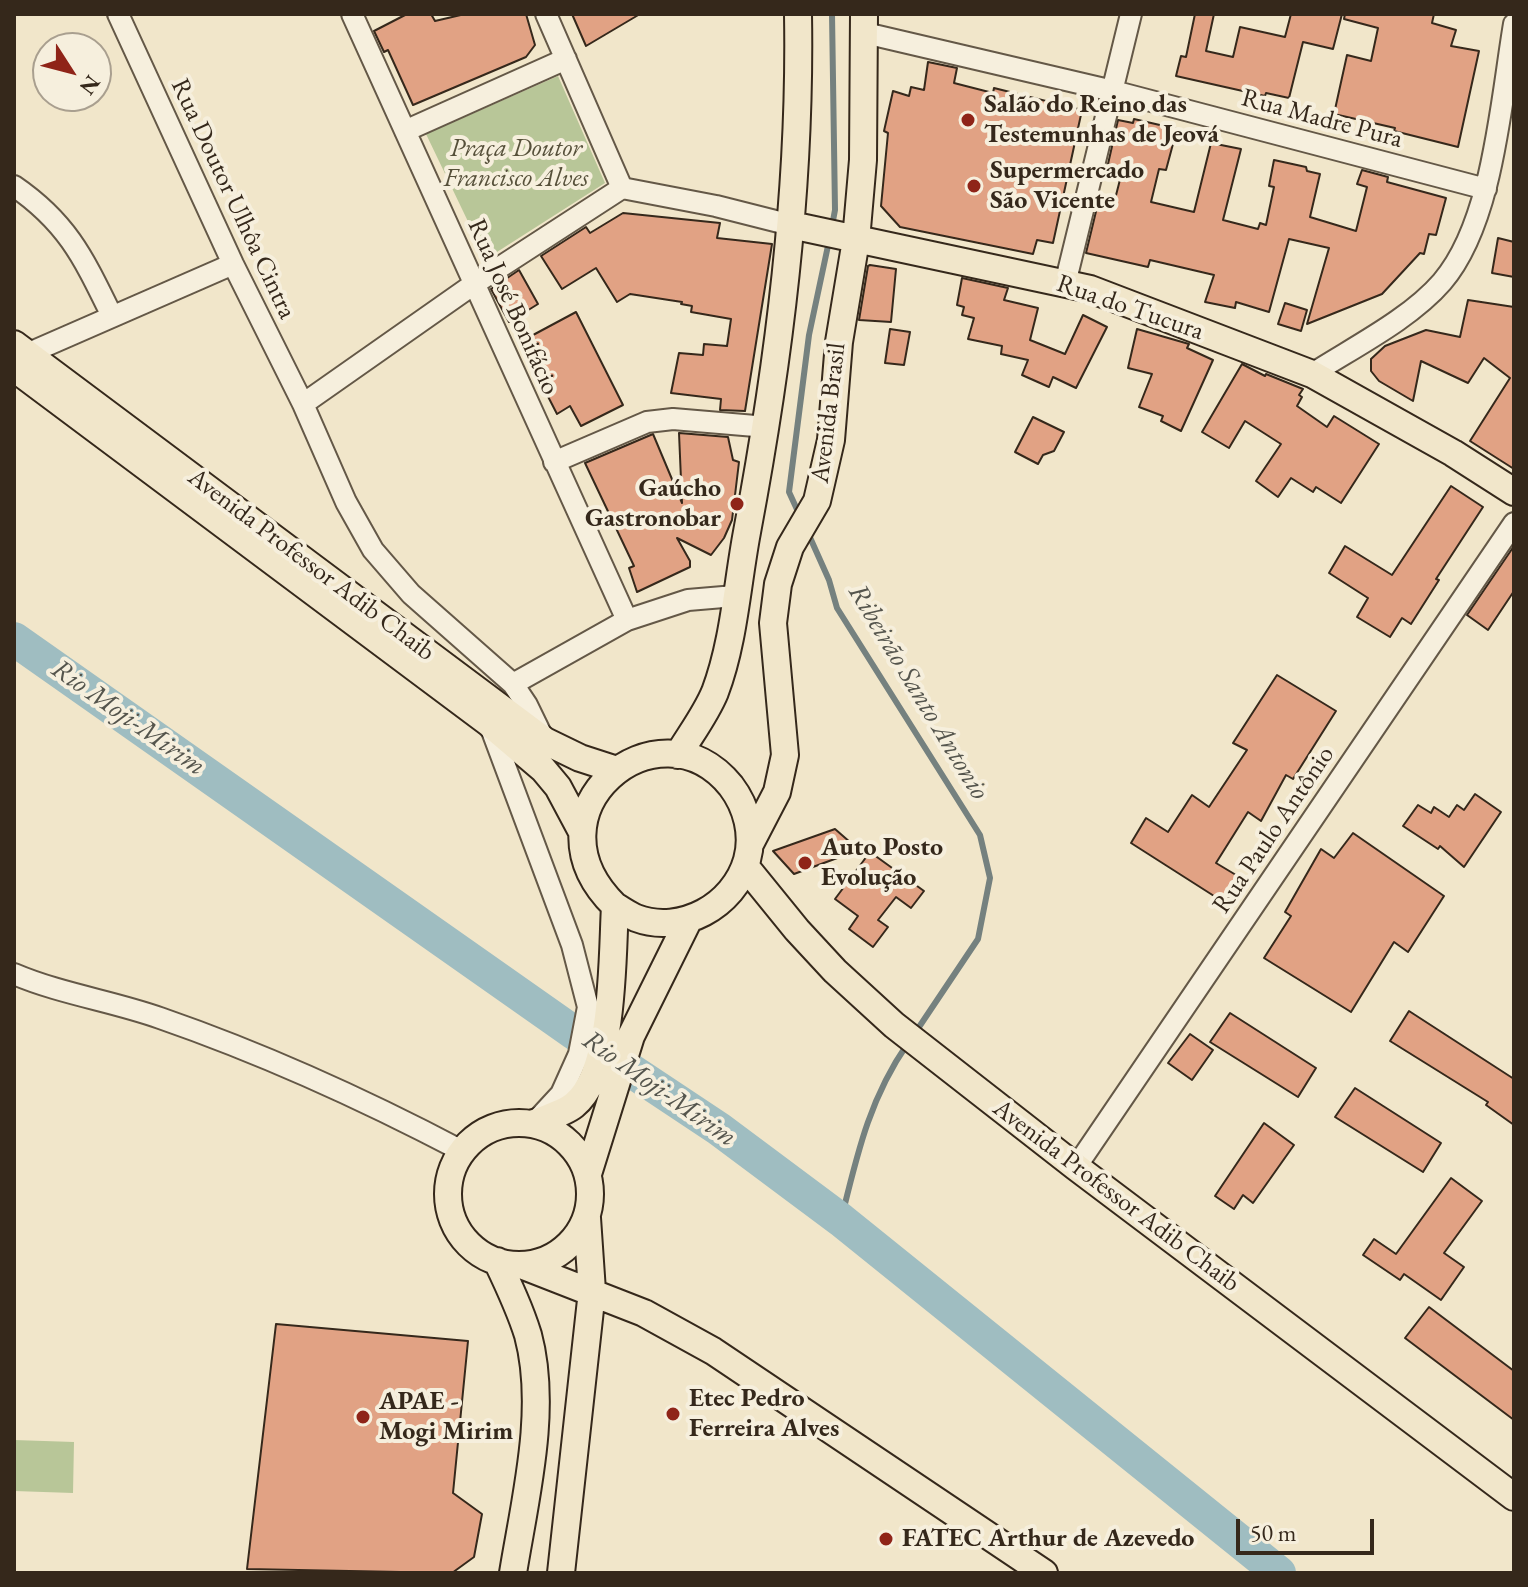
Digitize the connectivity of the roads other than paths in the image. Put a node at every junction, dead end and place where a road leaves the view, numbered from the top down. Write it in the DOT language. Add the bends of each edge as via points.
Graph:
graph roads {
  1 [pos="118,14"];
  2 [pos="352,14"];
  3 [pos="546,14"];
  4 [pos="798,14"];
  5 [pos="1131,14"];
  6 [pos="864,24"];
  7 [pos="1514,24"];
  8 [pos="566,59"];
  9 [pos="1113,91"];
  10 [pos="405,131"];
  11 [pos="14,186"];
  12 [pos="622,188"];
  13 [pos="1486,189"];
  14 [pos="798,226"];
  15 [pos="851,239"];
  16 [pos="233,264"];
  17 [pos="474,284"];
  18 [pos="1065,284"];
  19 [pos="112,316"];
  20 [pos="18,355"];
  21 [pos="1312,374"];
  22 [pos="303,404"];
  23 [pos="767,427"];
  24 [pos="554,462"];
  25 [pos="1514,492"];
  26 [pos="1514,523"];
  27 [pos="735,596"];
  28 [pos="627,620"];
  29 [pos="513,684"];
  30 [pos="489,723"];
  31 [pos="545,741"];
  32 [pos="678,755"];
  33 [pos="617,770"];
  34 [pos="582,832"];
  35 [pos="747,855"];
  36 [pos="615,906"];
  37 [pos="689,919"];
  38 [pos="14,974"];
  39 [pos="598,1014"];
  40 [pos="605,1080"];
  41 [pos="534,1123"];
  42 [pos="462,1151"];
  43 [pos="1076,1167"];
  44 [pos="588,1174"];
  45 [pos="587,1218"];
  46 [pos="509,1263"];
  47 [pos="592,1291"];
  48 [pos="1511,1488"];
  49 [pos="513,1573"];
  50 [pos="561,1573"];
  51 [pos="1044,1573"];
  1 -- 16 [label="street, Rua Doutor Ulhôa Cintra"];
  2 -- 10 [label="street, Rua José Bonifácio"];
  3 -- 8 [label="street"];
  4 -- 14 [label="main road"];
  5 -- 9 [label="street"];
  6 -- 9 [label="street, Rua Madre Pura"];
  6 -- 15 [label="main road, Avenida Brasil" via="863,160"];
  7 -- 13 [label="street"];
  8 -- 10 [label="street"];
  8 -- 12 [label="street"];
  9 -- 13 [label="street, Rua Madre Pura"];
  9 -- 18 [label="street"];
  10 -- 17 [label="street, Rua José Bonifácio"];
  11 -- 19 [label="street" via="60,224 81,252"];
  12 -- 14 [label="street, Rua do Tucura"];
  12 -- 17 [label="street"];
  13 -- 21 [label="street" via="1468,242 1443,282 1414,308"];
  14 -- 15 [label="main road, Rua do Tucura"];
  14 -- 23 [label="main road"];
  15 -- 18 [label="main road, Rua do Tucura"];
  15 -- 35 [label="main road, Avenida Brasil" via="831,440 817,501 790,547 778,584 773,623 785,755 777,792"];
  16 -- 19 [label="street"];
  16 -- 22 [label="street, Rua Doutor Ulhôa Cintra"];
  17 -- 22 [label="street"];
  17 -- 24 [label="street, Rua José Bonifácio"];
  18 -- 21 [label="main road, Rua do Tucura"];
  19 -- 20 [label="street"];
  20 -- 30 [label="main road, Avenida Professor Adib Chaib"];
  20 -- 31 [label="main road, Avenida Professor Adib Chaib"];
  21 -- 25 [label="main road, Rua do Tucura"];
  22 -- 29 [label="street, Rua Doutor Ulhôa Cintra" via="373,550 411,594"];
  23 -- 24 [label="street" via="673,419 647,422"];
  23 -- 27 [label="main road"];
  24 -- 28 [label="street, Rua José Bonifácio"];
  26 -- 43 [label="street, Rua Paulo Antônio"];
  27 -- 28 [label="street" via="688,600"];
  27 -- 32 [label="main road" via="726,658 713,696"];
  28 -- 29 [label="street"];
  29 -- 31 [label="street, Rua Doutor Ulhôa Cintra"];
  30 -- 34 [label="main road, Avenida Professor Adib Chaib" via="543,769"];
  30 -- 39 [label="street"];
  31 -- 33 [label="main road, Avenida Professor Adib Chaib"];
  32 -- 33 [label="main road" via="646,757"];
  32 -- 35 [label="main road" via="723,776 739,796 748,819"];
  33 -- 34 [label="main road" via="587,808"];
  34 -- 36 [label="main road" via="589,873"];
  35 -- 37 [label="main road" via="724,899"];
  35 -- 43 [label="main road, Avenida Professor Adib Chaib" via="797,930 826,961 894,1025"];
  36 -- 37 [label="main road" via="638,919"];
  36 -- 39 [label="main road"];
  37 -- 40 [label="main road"];
  38 -- 42 [label="street" via="160,1017 294,1069"];
  39 -- 40 [label="main road"];
  39 -- 41 [label="street" via="561,1094"];
  40 -- 41 [label="main road" via="574,1106"];
  40 -- 44 [label="main road"];
  41 -- 42 [label="main road" via="510,1122 486,1130"];
  41 -- 44 [label="main road" via="558,1133 577,1151"];
  42 -- 46 [label="main road" via="447,1190 450,1215 480,1254"];
  43 -- 48 [label="main road, Avenida Professor Adib Chaib"];
  44 -- 45 [label="main road"];
  45 -- 46 [label="main road" via="561,1252 542,1262"];
  45 -- 47 [label="main road"];
  46 -- 47 [label="main road"];
  46 -- 49 [label="main road" via="529,1338 536,1397"];
  47 -- 50 [label="main road"];
  47 -- 51 [label="main road" via="713,1351"];
}
